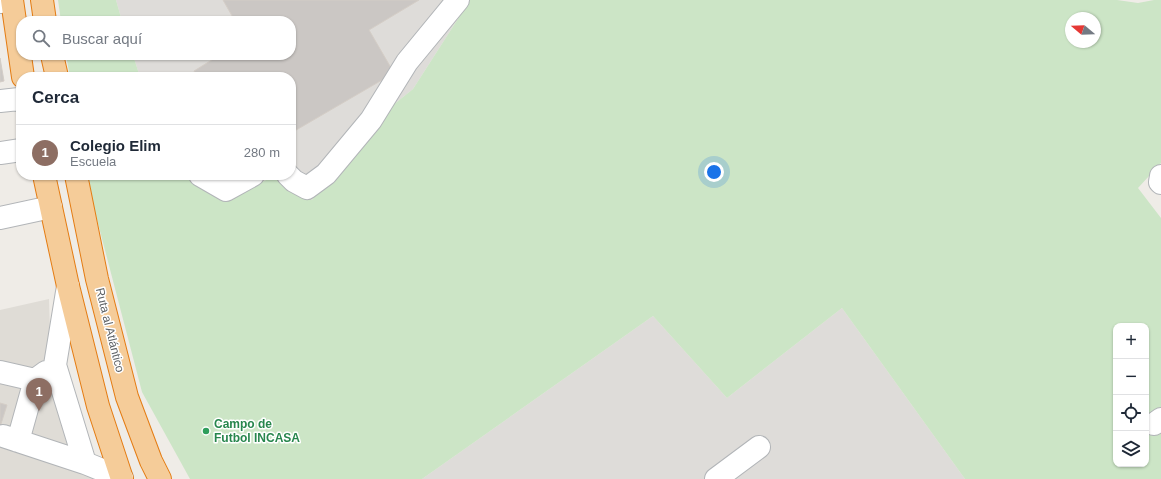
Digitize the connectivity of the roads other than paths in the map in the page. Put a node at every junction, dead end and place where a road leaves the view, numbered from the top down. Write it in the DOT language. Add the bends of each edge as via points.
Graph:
graph roads {
  1 [pos="12,0"];
  2 [pos="458,0"];
  3 [pos="16,28"];
  4 [pos="21,60"];
  5 [pos="53,60"];
  6 [pos="22,72"];
  7 [pos="56,72"];
  8 [pos="16,99"];
  9 [pos="0,101"];
  10 [pos="16,151"];
  11 [pos="0,153"];
  12 [pos="45,180"];
  13 [pos="77,180"];
  14 [pos="209,180"];
  15 [pos="244,180"];
  16 [pos="293,180"];
  17 [pos="51,206"];
  18 [pos="0,218"];
  19 [pos="68,286"];
  20 [pos="55,365"];
  21 [pos="0,372"];
  22 [pos="36,380"];
  23 [pos="759,447"];
  24 [pos="85,463"];
  25 [pos="122,479"];
  26 [pos="160,479"];
  27 [pos="716,479"];
  1 -- 3 [label="highway"];
  2 -- 16 [label="lane" via="407,62 371,120 326,174 307,188"];
  4 -- 6 [label="highway"];
  5 -- 7 [label="highway"];
  8 -- 9 [label="lane"];
  10 -- 11 [label="lane"];
  12 -- 17 [label="highway"];
  13 -- 26 [label="highway, Ruta al Atlántico" via="97,279 127,397"];
  14 -- 15 [label="lane" via="226,190"];
  17 -- 18 [label="lane"];
  17 -- 19 [label="highway"];
  19 -- 20 [label="lane"];
  19 -- 25 [label="highway" via="98,406"];
  20 -- 22 [label="lane"];
  20 -- 24 [label="lane"];
  21 -- 22 [label="lane"];
  22 -- 24 [label="lane" via="10,439"];
  23 -- 27 [label="lane"];
  24 -- 25 [label="lane"];
}
